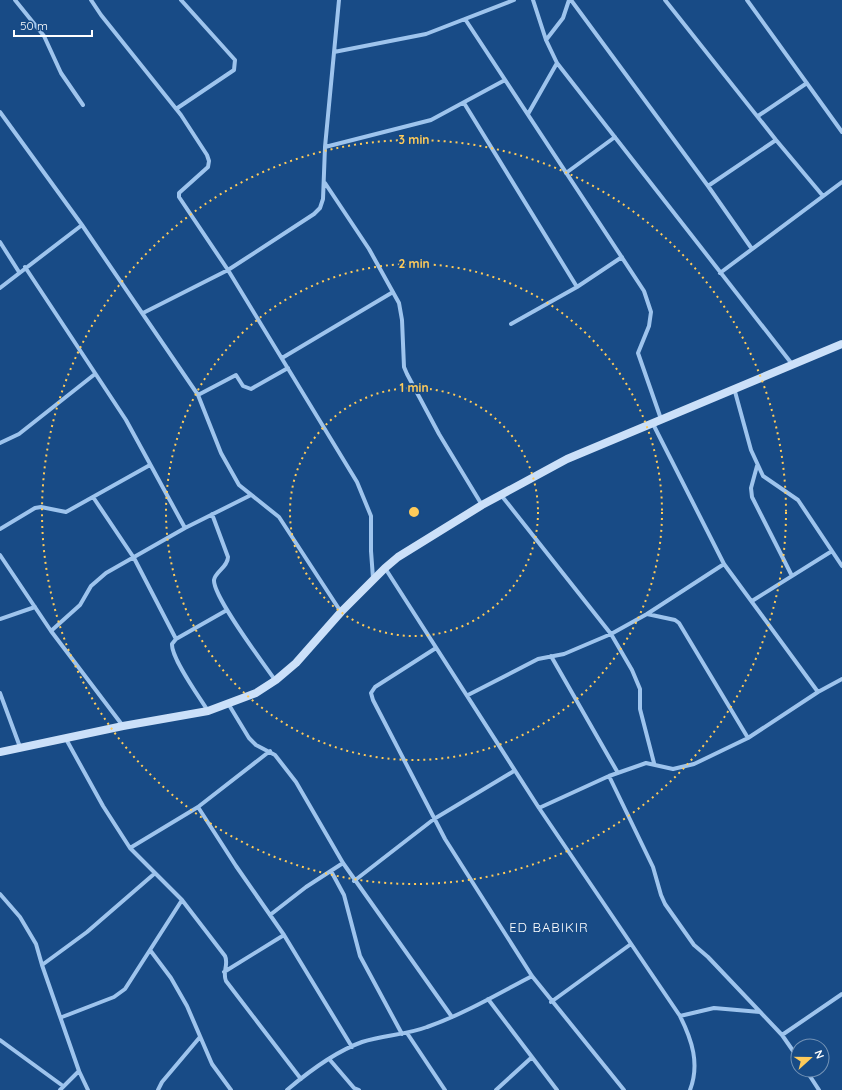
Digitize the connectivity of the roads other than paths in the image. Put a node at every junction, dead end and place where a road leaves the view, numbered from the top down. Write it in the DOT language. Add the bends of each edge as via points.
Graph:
graph roads {
  1 [pos="15,0"];
  2 [pos="91,0"];
  3 [pos="182,0"];
  4 [pos="339,0"];
  5 [pos="514,0"];
  6 [pos="533,0"];
  7 [pos="570,0"];
  8 [pos="666,0"];
  9 [pos="747,0"];
  10 [pos="465,20"];
  11 [pos="546,40"];
  12 [pos="334,52"];
  13 [pos="557,63"];
  14 [pos="505,80"];
  15 [pos="807,83"];
  16 [pos="464,103"];
  17 [pos="83,105"];
  18 [pos="176,109"];
  19 [pos="0,112"];
  20 [pos="528,114"];
  21 [pos="758,116"];
  22 [pos="842,132"];
  23 [pos="615,137"];
  24 [pos="776,140"];
  25 [pos="325,147"];
  26 [pos="566,173"];
  27 [pos="324,182"];
  28 [pos="842,182"];
  29 [pos="708,186"];
  30 [pos="823,196"];
  31 [pos="82,224"];
  32 [pos="0,242"];
  33 [pos="752,249"];
  34 [pos="622,257"];
  35 [pos="25,267"];
  36 [pos="228,270"];
  37 [pos="19,272"];
  38 [pos="720,273"];
  39 [pos="577,287"];
  40 [pos="0,288"];
  41 [pos="393,292"];
  42 [pos="143,313"];
  43 [pos="511,324"];
  44 [pos="842,344"];
  45 [pos="282,358"];
  46 [pos="792,364"];
  47 [pos="288,368"];
  48 [pos="95,374"];
  49 [pos="734,388"];
  50 [pos="198,395"];
  51 [pos="661,418"];
  52 [pos="652,422"];
  53 [pos="0,443"];
  54 [pos="150,465"];
  55 [pos="757,466"];
  56 [pos="251,495"];
  57 [pos="501,495"];
  58 [pos="93,497"];
  59 [pos="482,505"];
  60 [pos="212,514"];
  61 [pos="0,528"];
  62 [pos="185,528"];
  63 [pos="832,551"];
  64 [pos="0,555"];
  65 [pos="134,558"];
  66 [pos="724,564"];
  67 [pos="842,566"];
  68 [pos="385,568"];
  69 [pos="792,576"];
  70 [pos="373,578"];
  71 [pos="752,601"];
  72 [pos="35,607"];
  73 [pos="227,610"];
  74 [pos="341,612"];
  75 [pos="647,614"];
  76 [pos="0,619"];
  77 [pos="51,631"];
  78 [pos="611,634"];
  79 [pos="176,639"];
  80 [pos="436,648"];
  81 [pos="551,656"];
  82 [pos="842,679"];
  83 [pos="276,680"];
  84 [pos="818,692"];
  85 [pos="0,693"];
  86 [pos="468,695"];
  87 [pos="229,705"];
  88 [pos="208,711"];
  89 [pos="123,726"];
  90 [pos="65,738"];
  91 [pos="748,738"];
  92 [pos="20,748"];
  93 [pos="270,751"];
  94 [pos="0,752"];
  95 [pos="654,763"];
  96 [pos="514,771"];
  97 [pos="618,773"];
  98 [pos="609,776"];
  99 [pos="198,807"];
  100 [pos="538,808"];
  101 [pos="434,819"];
  102 [pos="130,848"];
  103 [pos="343,863"];
  104 [pos="331,871"];
  105 [pos="154,874"];
  106 [pos="354,881"];
  107 [pos="0,894"];
  108 [pos="182,900"];
  109 [pos="270,915"];
  110 [pos="284,935"];
  111 [pos="631,944"];
  112 [pos="150,950"];
  113 [pos="42,965"];
  114 [pos="224,972"];
  115 [pos="532,976"];
  116 [pos="842,994"];
  117 [pos="488,999"];
  118 [pos="551,1002"];
  119 [pos="760,1012"];
  120 [pos="680,1016"];
  121 [pos="62,1017"];
  122 [pos="452,1017"];
  123 [pos="407,1033"];
  124 [pos="402,1034"];
  125 [pos="782,1035"];
  126 [pos="200,1037"];
  127 [pos="0,1040"];
  128 [pos="790,1046"];
  129 [pos="352,1047"];
  130 [pos="531,1058"];
  131 [pos="330,1060"];
  132 [pos="79,1071"];
  133 [pos="811,1078"];
  134 [pos="301,1079"];
  135 [pos="62,1088"];
  136 [pos="88,1090"];
  137 [pos="158,1090"];
  138 [pos="232,1090"];
  139 [pos="287,1090"];
  140 [pos="359,1090"];
  141 [pos="445,1090"];
  142 [pos="496,1090"];
  143 [pos="557,1090"];
  144 [pos="624,1090"];
  145 [pos="690,1090"];
  146 [pos="819,1090"];
  1 -- 17 [label="street" via="44,36 61,73"];
  2 -- 18 [label="street"];
  3 -- 18 [label="street" via="235,60 236,65 234,70"];
  4 -- 12 [label="street"];
  5 -- 10 [label="street"];
  6 -- 11 [label="street"];
  7 -- 11 [label="street" via="563,18"];
  7 -- 29 [label="street"];
  8 -- 21 [label="street"];
  9 -- 15 [label="street"];
  10 -- 12 [label="street" via="418,37"];
  10 -- 14 [label="street"];
  11 -- 13 [label="street"];
  12 -- 25 [label="street"];
  13 -- 20 [label="street"];
  13 -- 23 [label="street"];
  14 -- 16 [label="street"];
  14 -- 20 [label="street"];
  15 -- 21 [label="street"];
  15 -- 22 [label="street"];
  16 -- 25 [label="street" via="431,120"];
  16 -- 39 [label="street"];
  18 -- 36 [label="street" via="209,161 208,168 179,193 179,198"];
  19 -- 31 [label="street"];
  20 -- 26 [label="street"];
  21 -- 24 [label="street"];
  23 -- 26 [label="street"];
  23 -- 38 [label="street"];
  24 -- 29 [label="street"];
  24 -- 30 [label="street"];
  25 -- 27 [label="street"];
  26 -- 34 [label="street"];
  27 -- 36 [label="street" via="323,199 320,208 314,214"];
  27 -- 41 [label="street" via="369,249"];
  28 -- 30 [label="street"];
  29 -- 33 [label="street"];
  30 -- 33 [label="street"];
  31 -- 35 [label="street"];
  31 -- 42 [label="street"];
  32 -- 37 [label="street"];
  33 -- 38 [label="street"];
  34 -- 39 [label="street"];
  34 -- 51 [label="street" via="648,300 651,312 649,326 638,353"];
  35 -- 37 [label="street"];
  35 -- 48 [label="street"];
  36 -- 42 [label="street"];
  36 -- 45 [label="street"];
  37 -- 40 [label="street"];
  38 -- 46 [label="street"];
  39 -- 43 [label="street"];
  41 -- 45 [label="street"];
  41 -- 59 [label="street" via="399,303 402,320 404,367 439,434"];
  42 -- 50 [label="street"];
  44 -- 46 [label="street"];
  45 -- 47 [label="street"];
  46 -- 49 [label="street"];
  47 -- 50 [label="street" via="251,389 243,386 236,375"];
  47 -- 70 [label="street" via="367,502 371,516"];
  48 -- 53 [label="street" via="19,434"];
  48 -- 54 [label="street" via="126,420"];
  49 -- 51 [label="street"];
  49 -- 55 [label="street"];
  50 -- 56 [label="street" via="221,453 239,484"];
  51 -- 52 [label="street"];
  52 -- 57 [label="street" via="566,458"];
  52 -- 66 [label="street"];
  54 -- 58 [label="street"];
  54 -- 62 [label="street"];
  55 -- 63 [label="street" via="765,478 798,500"];
  55 -- 69 [label="street" via="751,488 752,497"];
  56 -- 60 [label="street"];
  56 -- 74 [label="street" via="279,516"];
  57 -- 59 [label="street"];
  57 -- 78 [label="street"];
  58 -- 61 [label="street" via="65,512 35,508"];
  58 -- 65 [label="street"];
  59 -- 68 [label="street" via="398,557"];
  60 -- 62 [label="street"];
  60 -- 73 [label="street" via="228,557 228,562 214,580"];
  62 -- 65 [label="street"];
  63 -- 67 [label="street"];
  63 -- 69 [label="street"];
  64 -- 72 [label="street"];
  65 -- 77 [label="street" via="106,573 94,584 84,602"];
  65 -- 79 [label="street"];
  66 -- 71 [label="street"];
  66 -- 75 [label="street"];
  68 -- 70 [label="street"];
  68 -- 80 [label="street"];
  69 -- 71 [label="street"];
  70 -- 74 [label="street"];
  71 -- 84 [label="street"];
  72 -- 76 [label="street"];
  72 -- 77 [label="street"];
  73 -- 79 [label="street"];
  73 -- 83 [label="street"];
  74 -- 83 [label="street" via="296,663"];
  75 -- 78 [label="street"];
  75 -- 91 [label="street" via="679,623"];
  77 -- 89 [label="street"];
  78 -- 81 [label="street" via="564,654"];
  78 -- 95 [label="street" via="638,681 640,709"];
  79 -- 88 [label="street" via="172,644 174,653"];
  80 -- 86 [label="street"];
  80 -- 101 [label="street" via="375,687 371,693"];
  81 -- 86 [label="street" via="534,661"];
  81 -- 97 [label="street"];
  82 -- 84 [label="street"];
  83 -- 87 [label="street" via="256,693"];
  84 -- 91 [label="street"];
  85 -- 92 [label="street"];
  86 -- 96 [label="street"];
  87 -- 88 [label="street"];
  87 -- 93 [label="street" via="249,738 256,745"];
  88 -- 89 [label="street"];
  89 -- 90 [label="street"];
  90 -- 92 [label="street"];
  90 -- 102 [label="street"];
  91 -- 95 [label="street" via="694,764 669,768"];
  92 -- 94 [label="street"];
  93 -- 99 [label="street"];
  93 -- 103 [label="street" via="280,759 296,782"];
  95 -- 97 [label="street" via="646,763"];
  96 -- 100 [label="street"];
  96 -- 101 [label="street"];
  97 -- 98 [label="street"];
  98 -- 100 [label="street"];
  98 -- 119 [label="street" via="653,867 665,904 694,945"];
  99 -- 102 [label="street"];
  99 -- 109 [label="street"];
  100 -- 111 [label="street"];
  101 -- 106 [label="street"];
  101 -- 115 [label="street" via="460,865"];
  102 -- 105 [label="street"];
  103 -- 104 [label="street"];
  103 -- 106 [label="street"];
  104 -- 109 [label="street"];
  104 -- 124 [label="street" via="344,895 360,956"];
  105 -- 108 [label="street"];
  105 -- 113 [label="street" via="87,932"];
  106 -- 122 [label="street"];
  107 -- 113 [label="street" via="30,931"];
  108 -- 112 [label="street"];
  108 -- 114 [label="street" via="225,956 227,961"];
  109 -- 110 [label="street"];
  110 -- 114 [label="street"];
  110 -- 129 [label="street"];
  111 -- 118 [label="street"];
  111 -- 120 [label="street"];
  112 -- 121 [label="street" via="120,993"];
  112 -- 126 [label="street" via="171,978 187,1006"];
  113 -- 121 [label="street"];
  114 -- 134 [label="street" via="226,980"];
  115 -- 117 [label="street"];
  115 -- 118 [label="street"];
  116 -- 125 [label="street"];
  117 -- 122 [label="street"];
  117 -- 130 [label="street"];
  118 -- 144 [label="street"];
  119 -- 120 [label="street" via="714,1008"];
  119 -- 125 [label="street"];
  120 -- 145 [label="street" via="688,1032 695,1064"];
  121 -- 132 [label="street"];
  122 -- 123 [label="street"];
  123 -- 124 [label="street"];
  123 -- 141 [label="street"];
  124 -- 129 [label="street"];
  125 -- 128 [label="street"];
  126 -- 137 [label="street"];
  126 -- 138 [label="street" via="212,1064"];
  127 -- 135 [label="street"];
  129 -- 131 [label="street"];
  130 -- 142 [label="street"];
  130 -- 143 [label="street"];
  131 -- 134 [label="street"];
  131 -- 140 [label="street" via="354,1088"];
  132 -- 135 [label="street"];
  132 -- 136 [label="street"];
  133 -- 146 [label="street"];
  134 -- 139 [label="street"];
}
